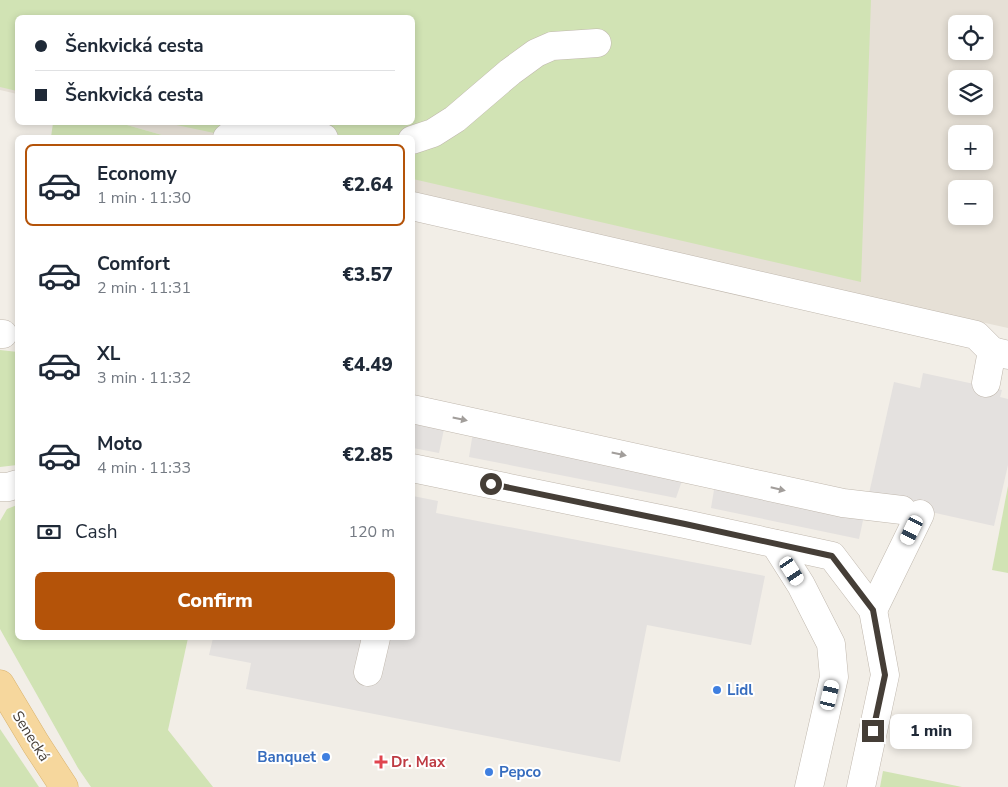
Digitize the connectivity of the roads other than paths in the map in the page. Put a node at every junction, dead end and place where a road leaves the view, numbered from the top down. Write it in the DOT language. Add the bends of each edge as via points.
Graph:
graph roads {
  1 [pos="597,43"];
  2 [pos="231,135"];
  3 [pos="307,135"];
  4 [pos="415,139"];
  5 [pos="415,207"];
  6 [pos="1000,353"];
  7 [pos="986,382"];
  8 [pos="415,410"];
  9 [pos="415,469"];
  10 [pos="775,544"];
  11 [pos="873,610"];
  12 [pos="376,640"];
  13 [pos="368,672"];
  14 [pos="0,684"];
  15 [pos="64,787"];
  16 [pos="809,787"];
  17 [pos="861,787"];
  1 -- 4 [label="lane" via="552,46 536,53 455,119 433,133"];
  2 -- 3 [label="lane" via="248,127"];
  5 -- 6 [label="lane" via="976,335"];
  6 -- 7 [label="lane"];
  8 -- 11 [label="lane, one-way" via="843,503 911,512"];
  9 -- 10 [label="lane"];
  10 -- 11 [label="lane" via="832,556"];
  10 -- 16 [label="lane" via="801,585 831,644 834,677"];
  11 -- 17 [label="lane" via="885,675"];
  12 -- 13 [label="lane"];
  14 -- 15 [label="main road, Senecká"];
}
